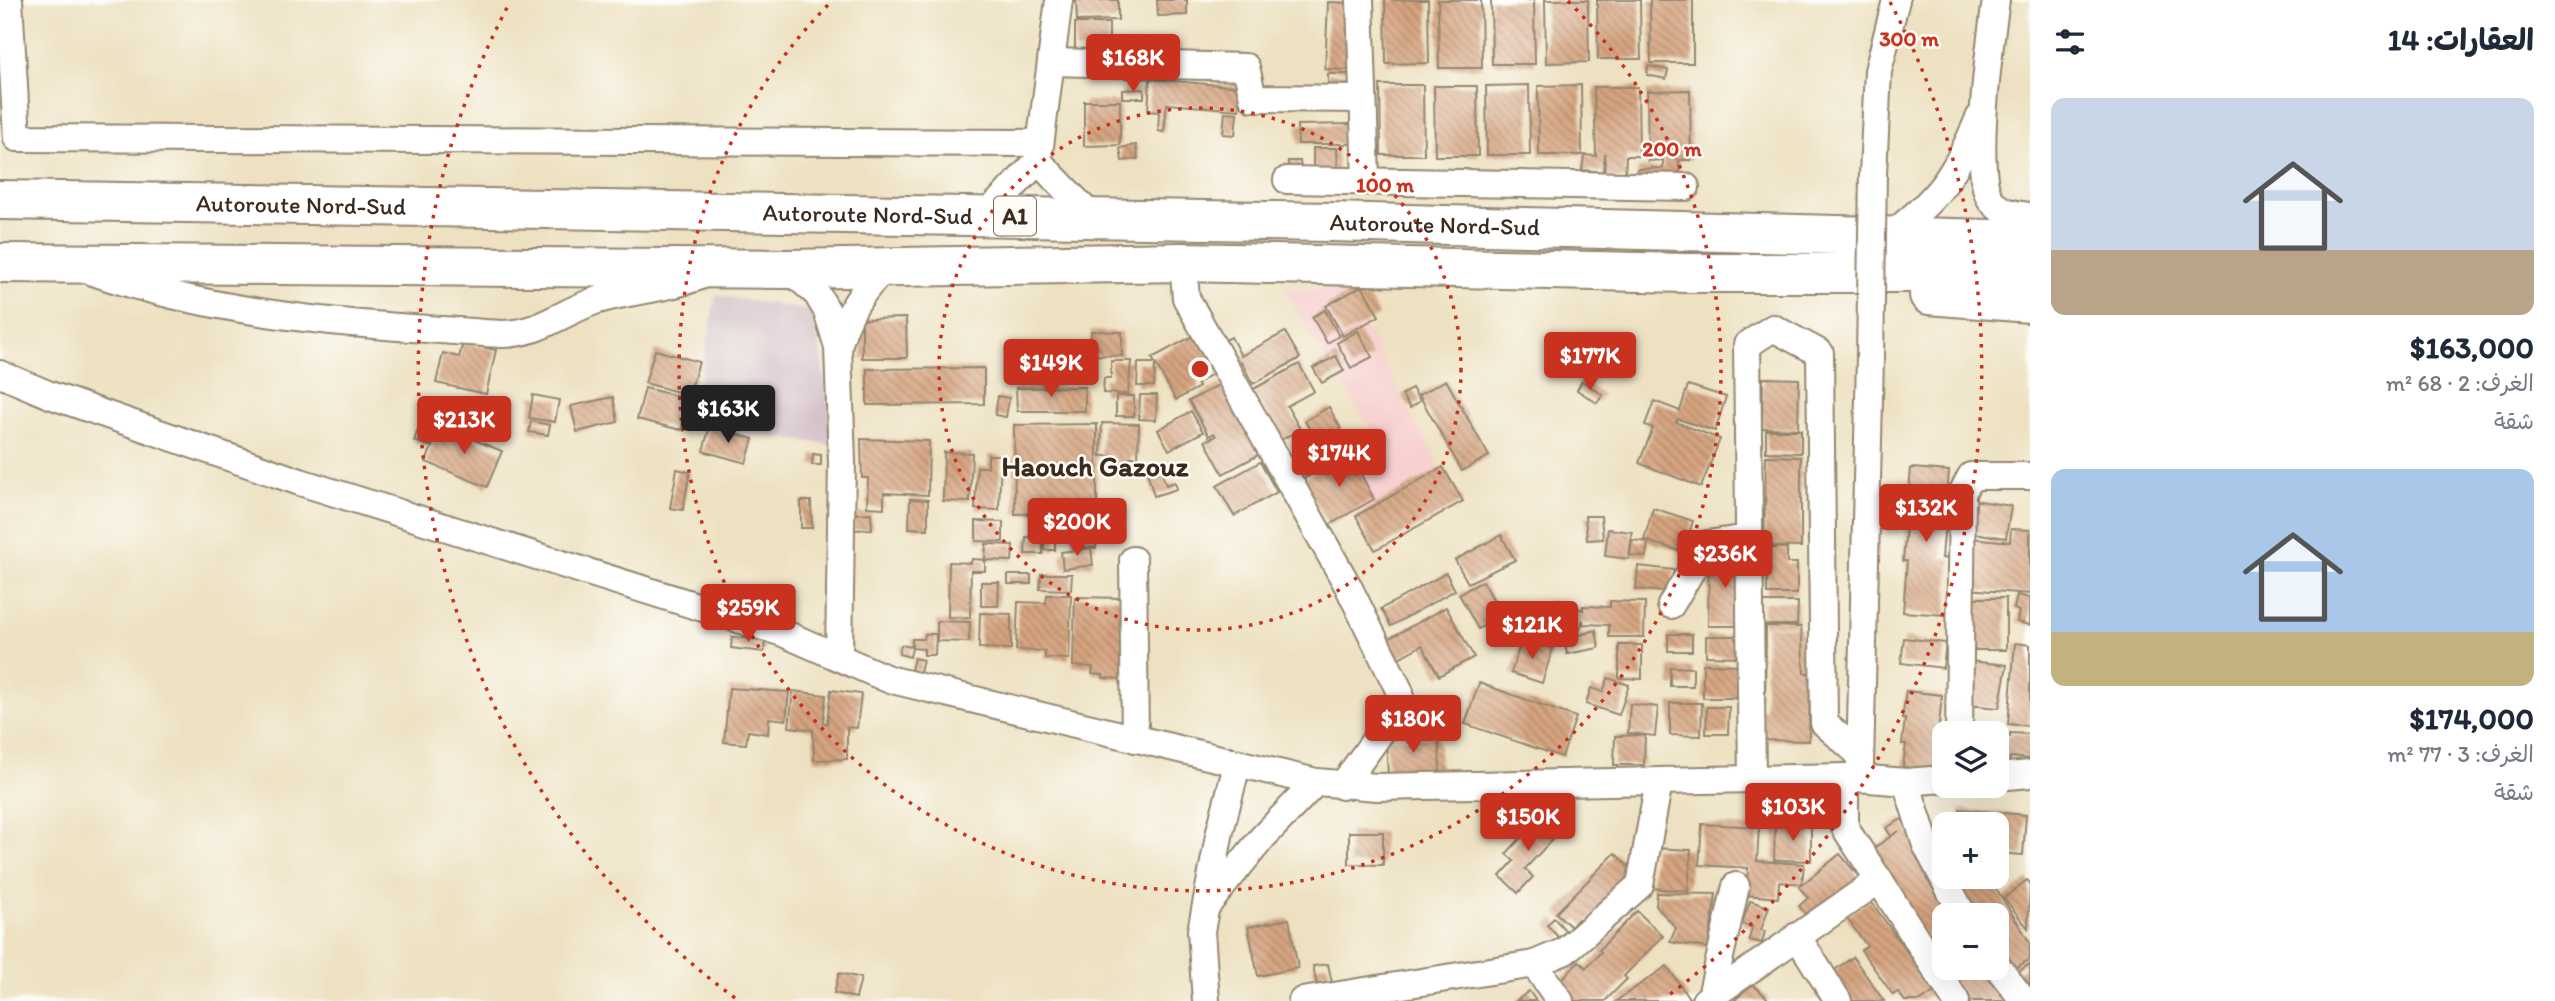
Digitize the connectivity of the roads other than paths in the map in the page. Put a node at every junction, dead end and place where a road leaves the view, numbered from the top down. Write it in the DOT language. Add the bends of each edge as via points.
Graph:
graph roads {
  1 [pos="9,0"];
  2 [pos="1059,0"];
  3 [pos="1360,0"];
  4 [pos="1896,0"];
  5 [pos="1996,0"];
  6 [pos="1051,62"];
  7 [pos="1363,99"];
  8 [pos="1984,107"];
  9 [pos="9,137"];
  10 [pos="1039,152"];
  11 [pos="1287,180"];
  12 [pos="1366,180"];
  13 [pos="1686,187"];
  14 [pos="0,200"];
  15 [pos="985,216"];
  16 [pos="1092,217"];
  17 [pos="2030,217"];
  18 [pos="1900,237"];
  19 [pos="2030,240"];
  20 [pos="1183,262"];
  21 [pos="0,264"];
  22 [pos="72,265"];
  23 [pos="887,267"];
  24 [pos="720,269"];
  25 [pos="789,269"];
  26 [pos="2030,272"];
  27 [pos="1686,273"];
  28 [pos="2030,303"];
  29 [pos="838,347"];
  30 [pos="0,374"];
  31 [pos="2030,476"];
  32 [pos="1749,538"];
  33 [pos="1133,560"];
  34 [pos="1671,605"];
  35 [pos="839,657"];
  36 [pos="1959,721"];
  37 [pos="1135,739"];
  38 [pos="1237,765"];
  39 [pos="1855,770"];
  40 [pos="2030,774"];
  41 [pos="2009,776"];
  42 [pos="1752,780"];
  43 [pos="1932,780"];
  44 [pos="1315,782"];
  45 [pos="1659,782"];
  46 [pos="1906,782"];
  47 [pos="1342,786"];
  48 [pos="1879,880"];
  49 [pos="1736,886"];
  50 [pos="1957,903"];
  51 [pos="1205,908"];
  52 [pos="1797,936"];
  53 [pos="1534,964"];
  54 [pos="2008,980"];
  55 [pos="1708,1000"];
  56 [pos="1206,1001"];
  57 [pos="1302,1001"];
  58 [pos="1560,1001"];
  59 [pos="1838,1001"];
  60 [pos="1955,1001"];
  61 [pos="2024,1001"];
  1 -- 9 [label="street"];
  2 -- 6 [label="street"];
  3 -- 7 [label="street"];
  4 -- 39 [label="street, bridge" via="1878,71"];
  5 -- 8 [label="street"];
  6 -- 7 [label="street" via="1246,67 1253,98"];
  6 -- 10 [label="street"];
  7 -- 12 [label="street"];
  8 -- 17 [label="street" via="1987,195 2003,210"];
  8 -- 18 [label="street" via="1947,183"];
  9 -- 10 [label="street"];
  10 -- 15 [label="street"];
  10 -- 16 [label="street"];
  11 -- 12 [label="street"];
  12 -- 13 [label="street"];
  14 -- 15 [label="highway, Autoroute Nord-Sud / A1"];
  15 -- 16 [label="highway, Autoroute Nord-Sud / A1"];
  16 -- 18 [label="highway, Autoroute Nord-Sud / A1"];
  17 -- 18 [label="highway"];
  18 -- 19 [label="highway, Autoroute Nord-Sud / A1"];
  20 -- 23 [label="highway, Autoroute Nord-Sud / A1"];
  20 -- 27 [label="highway, Autoroute Nord-Sud / A1"];
  20 -- 47 [label="street" via="1186,298 1348,586 1400,692 1399,707"];
  21 -- 22 [label="highway, Autoroute Nord-Sud / A1"];
  22 -- 24 [label="highway, Autoroute Nord-Sud / A1"];
  22 -- 24 [label="street" via="197,302 312,320 502,334 532,331 597,300 671,287"];
  23 -- 25 [label="highway, Autoroute Nord-Sud / A1"];
  23 -- 29 [label="street" via="855,303"];
  24 -- 25 [label="highway, Autoroute Nord-Sud / A1"];
  25 -- 29 [label="street" via="817,294"];
  26 -- 27 [label="highway, Autoroute Nord-Sud / A1"];
  27 -- 28 [label="highway"];
  29 -- 35 [label="street" via="842,462"];
  30 -- 35 [label="street" via="300,482 783,633"];
  31 -- 36 [label="street" via="1971,476 1962,494"];
  32 -- 34 [label="street" via="1707,544"];
  32 -- 39 [label="street" via="1747,345 1773,328 1819,353 1824,723"];
  32 -- 42 [label="street"];
  33 -- 37 [label="street"];
  35 -- 37 [label="street" via="888,679"];
  37 -- 38 [label="street"];
  38 -- 44 [label="street"];
  38 -- 51 [label="street"];
  39 -- 42 [label="street"];
  39 -- 46 [label="street"];
  39 -- 48 [label="street" via="1845,828"];
  40 -- 41 [label="street"];
  42 -- 45 [label="street"];
  43 -- 46 [label="street"];
  44 -- 47 [label="street"];
  44 -- 51 [label="street"];
  45 -- 47 [label="street"];
  45 -- 53 [label="street" via="1640,885 1564,951"];
  46 -- 50 [label="street" via="1926,845"];
  48 -- 52 [label="street"];
  48 -- 60 [label="street"];
  49 -- 55 [label="street"];
  51 -- 56 [label="street" via="1200,942"];
  52 -- 55 [label="street"];
  52 -- 59 [label="street"];
  53 -- 57 [label="street"];
  53 -- 58 [label="street"];
  54 -- 61 [label="street"];
}
